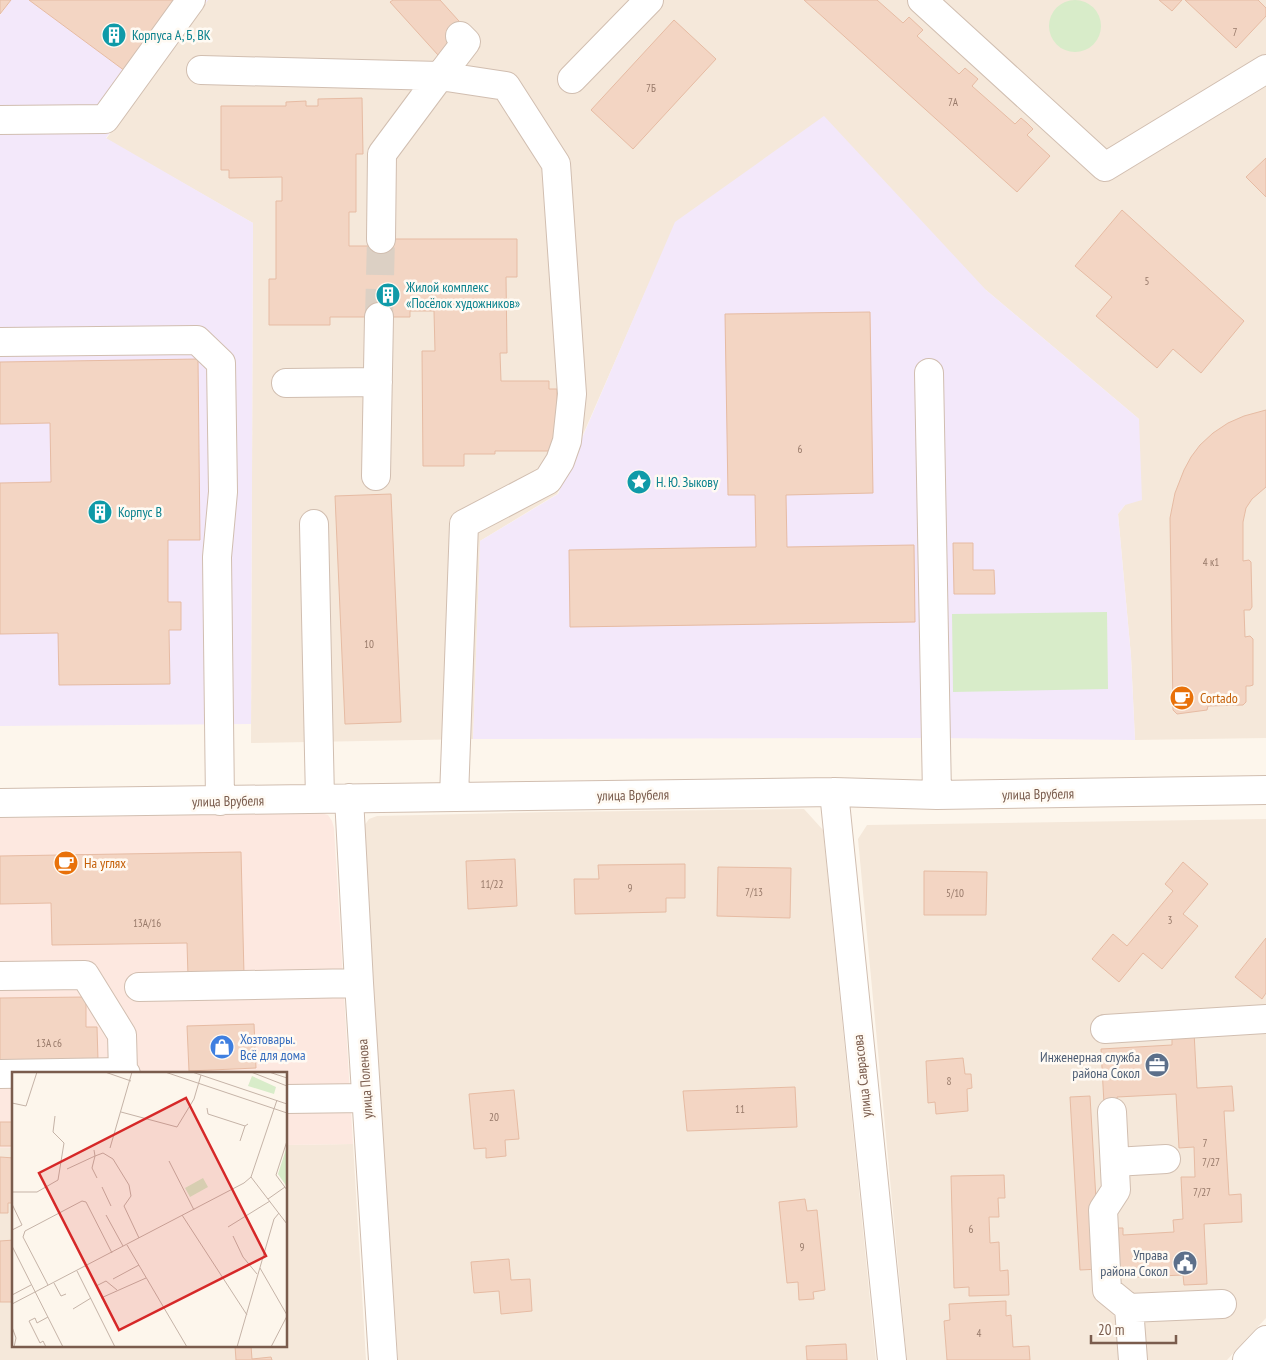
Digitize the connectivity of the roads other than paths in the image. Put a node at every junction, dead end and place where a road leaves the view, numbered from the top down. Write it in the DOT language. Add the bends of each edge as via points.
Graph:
graph roads {
  1 [pos="191,0"];
  2 [pos="649,0"];
  3 [pos="922,0"];
  4 [pos="460,36"];
  5 [pos="1266,69"];
  6 [pos="201,70"];
  7 [pos="440,76"];
  8 [pos="572,79"];
  9 [pos="0,120"];
  10 [pos="381,239"];
  11 [pos="379,317"];
  12 [pos="0,342"];
  13 [pos="929,373"];
  14 [pos="378,382"];
  15 [pos="286,383"];
  16 [pos="376,476"];
  17 [pos="314,524"];
  18 [pos="1266,790"];
  19 [pos="834,792"];
  20 [pos="937,795"];
  21 [pos="454,797"];
  22 [pos="349,798"];
  23 [pos="320,799"];
  24 [pos="220,801"];
  25 [pos="0,803"];
  26 [pos="0,976"];
  27 [pos="359,983"];
  28 [pos="139,987"];
  29 [pos="1266,1019"];
  30 [pos="1105,1029"];
  31 [pos="124,1072"];
  32 [pos="366,1098"];
  33 [pos="288,1099"];
  34 [pos="1112,1112"];
  35 [pos="1166,1159"];
  36 [pos="1115,1162"];
  37 [pos="1222,1304"];
  38 [pos="1129,1308"];
  39 [pos="1266,1340"];
  40 [pos="383,1360"];
  41 [pos="892,1360"];
  42 [pos="1133,1360"];
  43 [pos="1247,1360"];
  1 -- 9 [label="street" via="104,119"];
  2 -- 8 [label="street"];
  3 -- 5 [label="street" via="1105,167"];
  4 -- 7 [label="street" via="466,42"];
  6 -- 7 [label="street"];
  7 -- 10 [label="street" via="382,154"];
  7 -- 21 [label="street" via="506,86 556,164 572,394 567,441 548,480 464,524"];
  11 -- 14 [label="street"];
  12 -- 24 [label="street" via="197,340 221,363 222,492 217,557"];
  13 -- 20 [label="street"];
  14 -- 15 [label="street"];
  14 -- 16 [label="street"];
  17 -- 23 [label="street"];
  18 -- 20 [label="street, улица Врубеля"];
  19 -- 20 [label="street, улица Врубеля"];
  19 -- 21 [label="street, улица Врубеля"];
  19 -- 41 [label="street, улица Саврасова"];
  21 -- 22 [label="street, улица Врубеля"];
  22 -- 23 [label="street, улица Врубеля"];
  22 -- 27 [label="street, улица Поленова"];
  23 -- 24 [label="street, улица Врубеля"];
  24 -- 25 [label="street, улица Врубеля"];
  26 -- 31 [label="street" via="85,975 122,1035"];
  27 -- 28 [label="street"];
  27 -- 32 [label="street, улица Поленова"];
  29 -- 30 [label="street"];
  32 -- 33 [label="street"];
  32 -- 40 [label="street, улица Поленова"];
  34 -- 36 [label="street"];
  35 -- 36 [label="street"];
  36 -- 38 [label="street" via="1116,1190 1103,1210 1107,1290"];
  37 -- 38 [label="street"];
  38 -- 42 [label="street"];
  39 -- 43 [label="street"];
}
